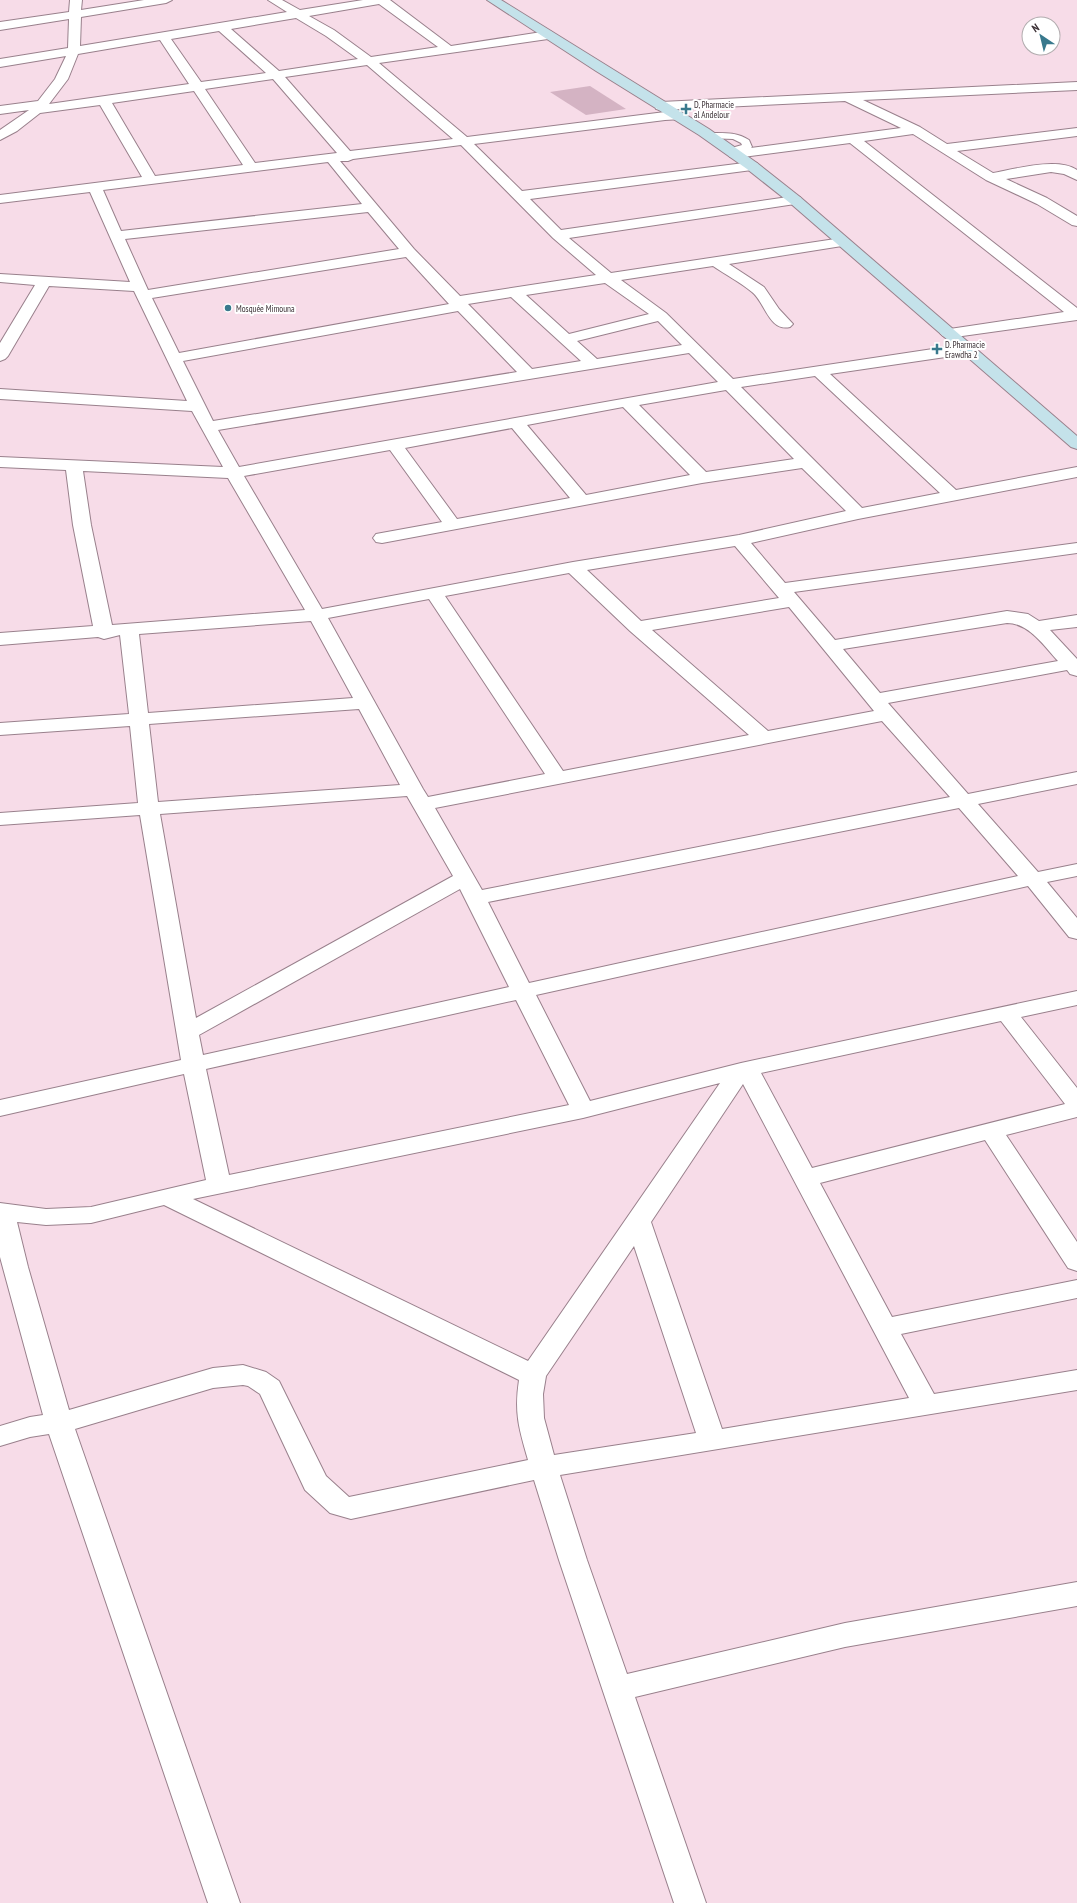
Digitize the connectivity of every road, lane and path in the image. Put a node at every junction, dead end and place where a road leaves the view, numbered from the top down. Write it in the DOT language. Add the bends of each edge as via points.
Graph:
graph roads {
  1 [pos="76,0"];
  2 [pos="166,0"];
  3 [pos="274,0"];
  4 [pos="382,0"];
  5 [pos="493,0"];
  6 [pos="74,14"];
  7 [pos="298,14"];
  8 [pos="0,26"];
  9 [pos="222,27"];
  10 [pos="548,35"];
  11 [pos="164,36"];
  12 [pos="448,49"];
  13 [pos="73,52"];
  14 [pos="370,62"];
  15 [pos="0,63"];
  16 [pos="277,76"];
  17 [pos="198,87"];
  18 [pos="1075,92"];
  19 [pos="846,97"];
  20 [pos="104,100"];
  21 [pos="661,106"];
  22 [pos="40,107"];
  23 [pos="0,110"];
  24 [pos="677,116"];
  25 [pos="915,130"];
  26 [pos="1077,132"];
  27 [pos="0,136"];
  28 [pos="852,138"];
  29 [pos="465,142"];
  30 [pos="946,148"];
  31 [pos="733,152"];
  32 [pos="348,157"];
  33 [pos="332,159"];
  34 [pos="752,166"];
  35 [pos="252,168"];
  36 [pos="1076,174"];
  37 [pos="991,178"];
  38 [pos="151,181"];
  39 [pos="95,188"];
  40 [pos="519,196"];
  41 [pos="0,199"];
  42 [pos="795,200"];
  43 [pos="372,207"];
  44 [pos="1077,222"];
  45 [pos="558,235"];
  46 [pos="116,236"];
  47 [pos="842,242"];
  48 [pos="409,252"];
  49 [pos="715,261"];
  50 [pos="0,278"];
  51 [pos="608,278"];
  52 [pos="44,281"];
  53 [pos="142,291"];
  54 [pos="514,292"];
  55 [pos="458,304"];
  56 [pos="1077,315"];
  57 [pos="660,316"];
  58 [pos="785,324"];
  59 [pos="948,333"];
  60 [pos="566,339"];
  61 [pos="693,348"];
  62 [pos="966,349"];
  63 [pos="0,356"];
  64 [pos="175,358"];
  65 [pos="592,363"];
  66 [pos="818,371"];
  67 [pos="527,374"];
  68 [pos="731,384"];
  69 [pos="0,394"];
  70 [pos="627,402"];
  71 [pos="198,407"];
  72 [pos="516,422"];
  73 [pos="210,426"];
  74 [pos="394,444"];
  75 [pos="1077,444"];
  76 [pos="0,462"];
  77 [pos="806,462"];
  78 [pos="74,465"];
  79 [pos="234,472"];
  80 [pos="1077,472"];
  81 [pos="702,478"];
  82 [pos="953,496"];
  83 [pos="581,500"];
  84 [pos="858,514"];
  85 [pos="452,524"];
  86 [pos="382,538"];
  87 [pos="739,540"];
  88 [pos="1077,548"];
  89 [pos="573,567"];
  90 [pos="434,593"];
  91 [pos="787,595"];
  92 [pos="317,615"];
  93 [pos="1077,621"];
  94 [pos="637,626"];
  95 [pos="1034,627"];
  96 [pos="128,631"];
  97 [pos="104,633"];
  98 [pos="0,639"];
  99 [pos="830,646"];
  100 [pos="1074,667"];
  101 [pos="365,703"];
  102 [pos="881,707"];
  103 [pos="138,719"];
  104 [pos="0,729"];
  105 [pos="764,738"];
  106 [pos="558,778"];
  107 [pos="1077,778"];
  108 [pos="418,797"];
  109 [pos="962,801"];
  110 [pos="149,808"];
  111 [pos="0,819"];
  112 [pos="1077,870"];
  113 [pos="465,878"];
  114 [pos="1033,879"];
  115 [pos="475,898"];
  116 [pos="1077,932"];
  117 [pos="523,992"];
  118 [pos="1077,998"];
  119 [pos="1007,1014"];
  120 [pos="188,1032"];
  121 [pos="194,1065"];
  122 [pos="744,1070"];
  123 [pos="1077,1104"];
  124 [pos="0,1108"];
  125 [pos="1077,1109"];
  126 [pos="583,1110"];
  127 [pos="991,1131"];
  128 [pos="806,1178"];
  129 [pos="219,1185"];
  130 [pos="166,1196"];
  131 [pos="2,1212"];
  132 [pos="639,1223"];
  133 [pos="1077,1262"];
  134 [pos="1077,1289"];
  135 [pos="885,1328"];
  136 [pos="533,1375"];
  137 [pos="1077,1380"];
  138 [pos="926,1405"];
  139 [pos="59,1423"];
  140 [pos="0,1436"];
  141 [pos="712,1442"];
  142 [pos="544,1468"];
  143 [pos="1077,1594"];
  144 [pos="617,1689"];
  145 [pos="224,1903"];
  146 [pos="690,1903"];
  1 -- 6 [label="street"];
  2 -- 6 [label="street"];
  3 -- 7 [label="street"];
  4 -- 7 [label="street"];
  4 -- 12 [label="street"];
  5 -- 10 [label="street"];
  6 -- 8 [label="street"];
  6 -- 13 [label="street"];
  7 -- 9 [label="street"];
  7 -- 14 [label="street"];
  9 -- 11 [label="street"];
  9 -- 16 [label="street"];
  10 -- 12 [label="street"];
  10 -- 21 [label="street"];
  11 -- 13 [label="street"];
  11 -- 17 [label="street"];
  12 -- 14 [label="street"];
  13 -- 15 [label="street"];
  13 -- 22 [label="street" via="57,88"];
  14 -- 16 [label="street"];
  14 -- 29 [label="street"];
  16 -- 17 [label="street"];
  16 -- 32 [label="street"];
  17 -- 20 [label="street"];
  17 -- 35 [label="street"];
  18 -- 19 [label="street" via="1057,87"];
  19 -- 21 [label="street"];
  19 -- 25 [label="street"];
  20 -- 22 [label="street"];
  20 -- 38 [label="street"];
  21 -- 24 [label="street"];
  22 -- 23 [label="street"];
  22 -- 27 [label="street"];
  24 -- 29 [label="street"];
  24 -- 31 [label="street"];
  25 -- 28 [label="street"];
  25 -- 30 [label="street"];
  26 -- 30 [label="street"];
  28 -- 31 [label="street"];
  28 -- 56 [label="street"];
  29 -- 32 [label="street"];
  29 -- 40 [label="street"];
  30 -- 37 [label="street"];
  31 -- 34 [label="street"];
  32 -- 33 [label="street"];
  33 -- 35 [label="street"];
  33 -- 43 [label="street"];
  34 -- 40 [label="street"];
  34 -- 42 [label="street"];
  35 -- 38 [label="street"];
  36 -- 37 [label="street" via="1061,168 1051,168"];
  37 -- 44 [label="street" via="1024,191"];
  38 -- 39 [label="street"];
  39 -- 41 [label="street"];
  39 -- 46 [label="street"];
  40 -- 45 [label="street"];
  42 -- 45 [label="street"];
  42 -- 47 [label="street"];
  43 -- 46 [label="street"];
  43 -- 48 [label="street"];
  45 -- 51 [label="street"];
  46 -- 53 [label="street"];
  47 -- 49 [label="street"];
  47 -- 59 [label="street"];
  48 -- 53 [label="street"];
  48 -- 55 [label="street"];
  49 -- 51 [label="street"];
  49 -- 58 [label="street" via="760,290 772,312"];
  50 -- 52 [label="street"];
  51 -- 54 [label="street"];
  51 -- 57 [label="street"];
  52 -- 53 [label="street"];
  52 -- 63 [label="street"];
  53 -- 64 [label="street"];
  54 -- 55 [label="street"];
  54 -- 60 [label="street"];
  55 -- 64 [label="street"];
  55 -- 67 [label="street"];
  56 -- 59 [label="street"];
  57 -- 60 [label="street"];
  57 -- 61 [label="street"];
  59 -- 62 [label="street"];
  60 -- 65 [label="street"];
  61 -- 65 [label="street"];
  61 -- 68 [label="street"];
  62 -- 66 [label="street"];
  62 -- 75 [label="street"];
  64 -- 71 [label="street"];
  65 -- 67 [label="street"];
  66 -- 68 [label="street"];
  66 -- 82 [label="street"];
  67 -- 73 [label="street"];
  68 -- 70 [label="street"];
  68 -- 77 [label="street"];
  69 -- 71 [label="street"];
  70 -- 72 [label="street"];
  70 -- 81 [label="street"];
  71 -- 73 [label="street"];
  72 -- 74 [label="street"];
  72 -- 83 [label="street"];
  73 -- 79 [label="street"];
  74 -- 79 [label="street"];
  74 -- 85 [label="street"];
  76 -- 78 [label="street"];
  77 -- 81 [label="street"];
  77 -- 84 [label="street"];
  78 -- 79 [label="street"];
  78 -- 97 [label="street" via="82,525"];
  79 -- 92 [label="street"];
  80 -- 82 [label="street"];
  81 -- 83 [label="street"];
  82 -- 84 [label="street"];
  83 -- 85 [label="street"];
  84 -- 87 [label="street"];
  85 -- 86 [label="street"];
  87 -- 89 [label="street"];
  87 -- 91 [label="street"];
  88 -- 91 [label="street"];
  89 -- 90 [label="street"];
  89 -- 94 [label="street"];
  90 -- 92 [label="street"];
  90 -- 106 [label="street"];
  91 -- 94 [label="street"];
  91 -- 99 [label="street"];
  92 -- 96 [label="street"];
  92 -- 101 [label="street"];
  93 -- 95 [label="street"];
  94 -- 105 [label="street"];
  95 -- 99 [label="street" via="1022,619 1008,617"];
  95 -- 100 [label="street"];
  96 -- 97 [label="street"];
  96 -- 103 [label="street"];
  97 -- 98 [label="street"];
  99 -- 102 [label="street"];
  100 -- 102 [label="street"];
  101 -- 103 [label="street"];
  101 -- 108 [label="street"];
  102 -- 105 [label="street"];
  102 -- 109 [label="street"];
  103 -- 104 [label="street"];
  103 -- 110 [label="street"];
  105 -- 106 [label="street"];
  106 -- 108 [label="street"];
  107 -- 109 [label="street"];
  108 -- 110 [label="street"];
  108 -- 113 [label="street"];
  109 -- 114 [label="street"];
  109 -- 115 [label="street"];
  110 -- 111 [label="street"];
  110 -- 120 [label="street"];
  112 -- 114 [label="street"];
  113 -- 115 [label="street"];
  113 -- 120 [label="street"];
  114 -- 116 [label="street"];
  114 -- 117 [label="street" via="954,894"];
  115 -- 117 [label="street"];
  117 -- 121 [label="street"];
  117 -- 126 [label="street"];
  118 -- 119 [label="street"];
  119 -- 122 [label="street"];
  119 -- 123 [label="street"];
  120 -- 121 [label="street"];
  121 -- 124 [label="street"];
  121 -- 129 [label="street"];
  122 -- 126 [label="street"];
  122 -- 128 [label="street"];
  122 -- 132 [label="street"];
  125 -- 127 [label="street"];
  126 -- 129 [label="street"];
  127 -- 128 [label="street"];
  127 -- 133 [label="street"];
  128 -- 135 [label="street"];
  129 -- 130 [label="street"];
  130 -- 131 [label="street" via="90,1215 46,1217"];
  130 -- 136 [label="street"];
  131 -- 139 [label="street"];
  132 -- 136 [label="street"];
  132 -- 141 [label="street"];
  134 -- 135 [label="street"];
  135 -- 138 [label="street"];
  136 -- 142 [label="street" via="530,1418"];
  137 -- 138 [label="street"];
  138 -- 141 [label="street"];
  139 -- 140 [label="street" via="30,1427"];
  139 -- 142 [label="street" via="213,1378 243,1375 256,1379 270,1388 315,1483 340,1505 351,1508"];
  139 -- 145 [label="street"];
  141 -- 142 [label="street"];
  142 -- 144 [label="street"];
  143 -- 144 [label="street" via="845,1635"];
  144 -- 146 [label="street"];
}
